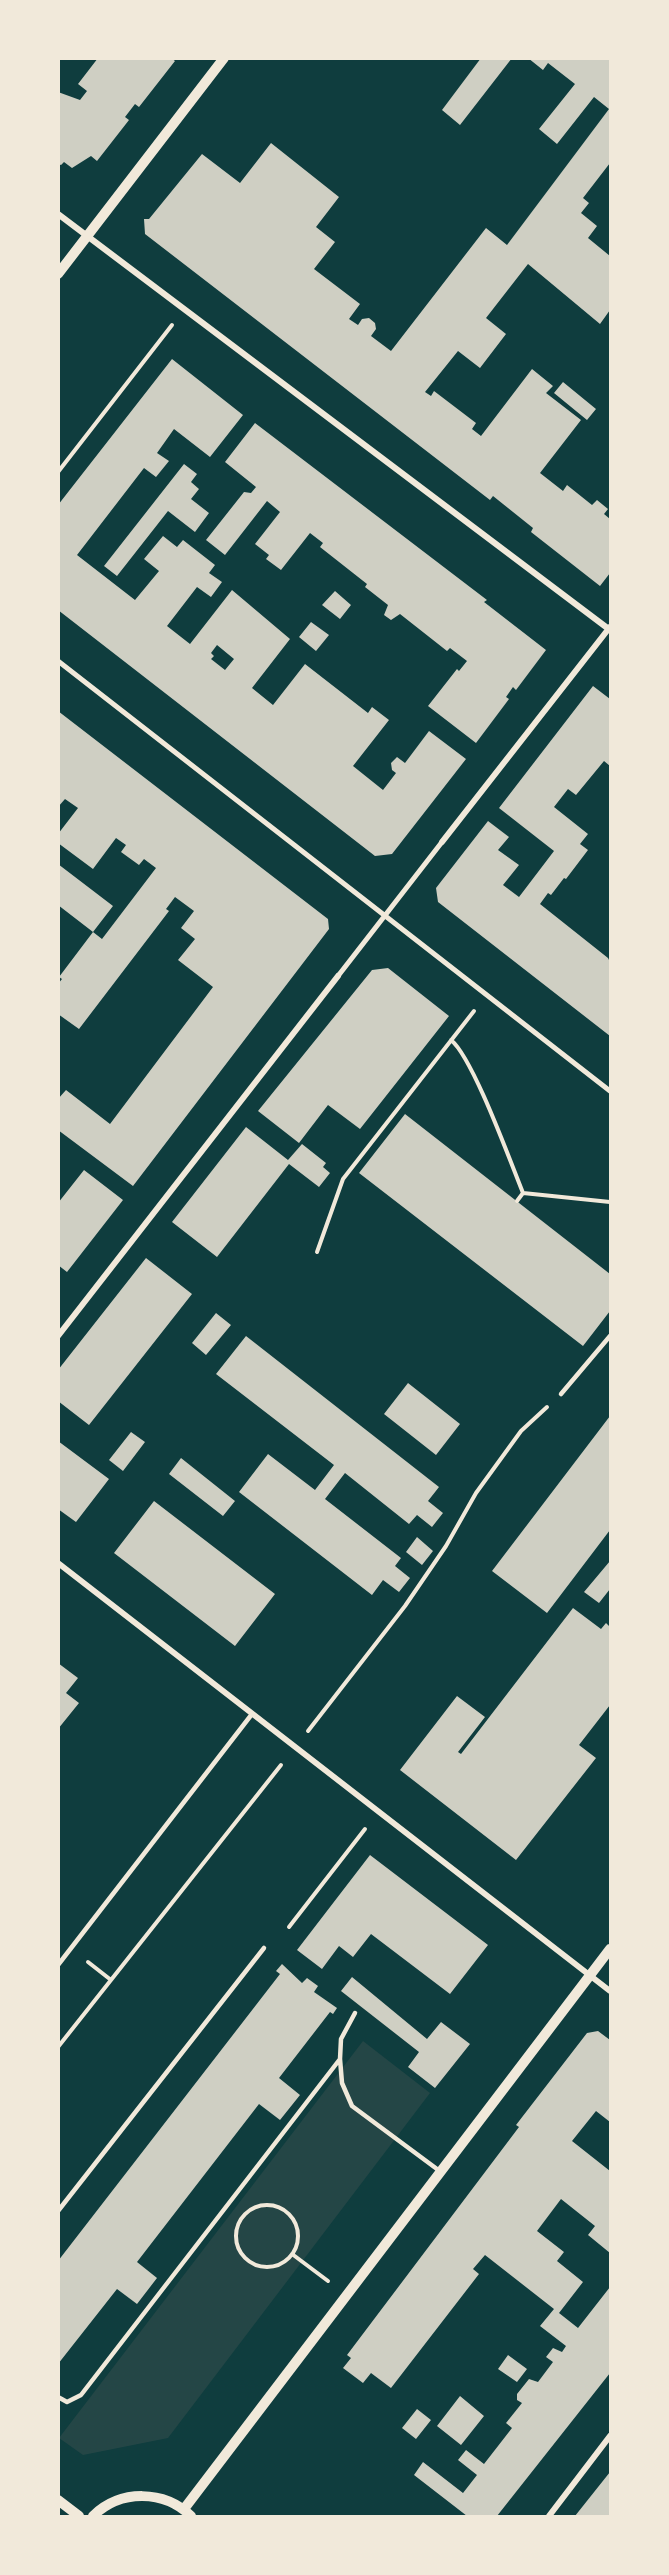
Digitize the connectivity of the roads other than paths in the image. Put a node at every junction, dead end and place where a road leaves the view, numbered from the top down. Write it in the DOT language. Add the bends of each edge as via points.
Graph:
graph roads {
  1 [pos="224,58"];
  2 [pos="58,214"];
  3 [pos="88,236"];
  4 [pos="58,274"];
  5 [pos="610,628"];
  6 [pos="58,661"];
  7 [pos="442,842"];
  8 [pos="386,915"];
  9 [pos="338,976"];
  10 [pos="610,1091"];
  11 [pos="58,1336"];
  12 [pos="610,1336"];
  13 [pos="561,1394"];
  14 [pos="58,1563"];
  15 [pos="252,1714"];
  16 [pos="264,1948"];
  17 [pos="610,1949"];
  18 [pos="58,1965"];
  19 [pos="590,1976"];
  20 [pos="610,1991"];
  21 [pos="355,2013"];
  22 [pos="340,2059"];
  23 [pos="441,2172"];
  24 [pos="58,2211"];
  25 [pos="58,2397"];
  26 [pos="610,2436"];
  27 [pos="58,2500"];
  28 [pos="188,2513"];
  29 [pos="79,2517"];
  30 [pos="93,2517"];
  31 [pos="549,2517"];
  1 -- 3 [label="street"];
  2 -- 3 [label="street"];
  3 -- 4 [label="street"];
  3 -- 5 [label="street"];
  5 -- 7 [label="street"];
  6 -- 8 [label="street"];
  7 -- 8 [label="street"];
  8 -- 9 [label="street"];
  8 -- 10 [label="street"];
  9 -- 11 [label="street"];
  12 -- 13 [label="lane"];
  14 -- 15 [label="street"];
  15 -- 18 [label="lane"];
  15 -- 19 [label="street"];
  16 -- 24 [label="lane"];
  17 -- 19 [label="street"];
  19 -- 20 [label="street"];
  19 -- 23 [label="street"];
  21 -- 22 [label="lane" via="341,2039"];
  22 -- 23 [label="lane" via="342,2083 352,2106"];
  22 -- 25 [label="lane" via="81,2395 67,2402"];
  23 -- 28 [label="street"];
  26 -- 31 [label="street"];
  27 -- 29 [label="street"];
  28 -- 30 [label="street" via="168,2500 132,2496 115,2501"];
}
